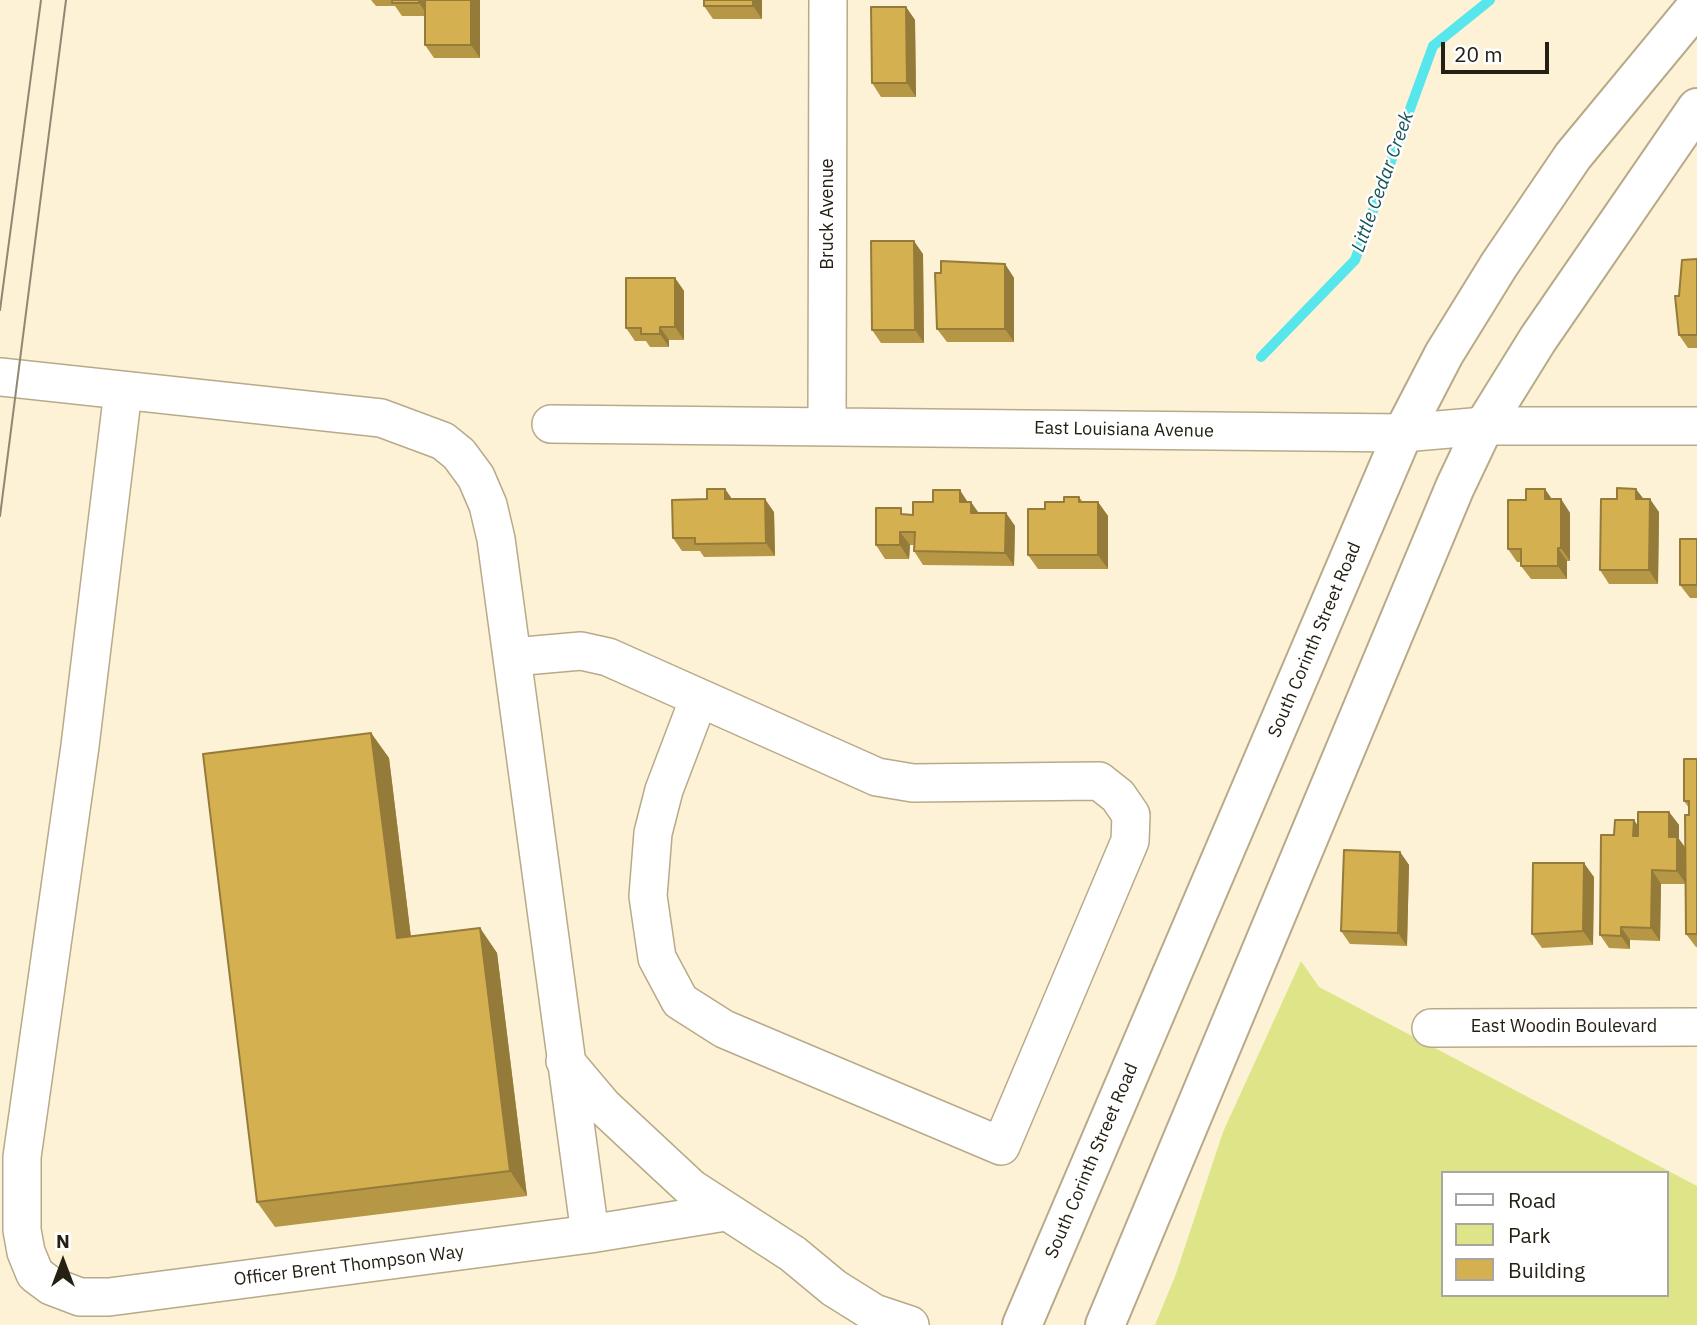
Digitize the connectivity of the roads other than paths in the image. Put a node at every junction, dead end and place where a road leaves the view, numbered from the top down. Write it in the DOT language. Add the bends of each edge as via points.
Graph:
graph roads {
  1 [pos="828,0"];
  2 [pos="1697,6"];
  3 [pos="1697,108"];
  4 [pos="0,377"];
  5 [pos="123,391"];
  6 [pos="551,424"];
  7 [pos="1484,426"];
  8 [pos="1697,426"];
  9 [pos="827,427"];
  10 [pos="1403,433"];
  11 [pos="513,657"];
  12 [pos="699,698"];
  13 [pos="1697,1027"];
  14 [pos="1431,1028"];
  15 [pos="565,1061"];
  16 [pos="725,1212"];
  17 [pos="590,1234"];
  18 [pos="910,1325"];
  19 [pos="1022,1325"];
  20 [pos="1105,1325"];
  1 -- 9 [label="street, Bruck Avenue"];
  2 -- 10 [label="main road, South Corinth Street Road" via="1573,156 1444,354"];
  3 -- 7 [label="main road" via="1538,339"];
  4 -- 5 [label="street"];
  5 -- 11 [label="street" via="381,418 443,441 476,477 488,505"];
  5 -- 17 [label="street, Officer Brent Thompson Way" via="80,746 22,1157 22,1230 35,1274 80,1297 108,1297"];
  6 -- 9 [label="street, East Louisiana Avenue"];
  7 -- 8 [label="street, East Louisiana Avenue"];
  7 -- 10 [label="street, East Louisiana Avenue"];
  7 -- 20 [label="main road"];
  9 -- 10 [label="street, East Louisiana Avenue"];
  10 -- 19 [label="main road, South Corinth Street Road"];
  11 -- 12 [label="street" via="581,651 608,657"];
  11 -- 15 [label="street"];
  12 -- 12 [label="street" via="877,777 913,783 1099,782 1118,796 1132,815 1130,841 1001,1146 724,1029 680,1001 657,958 648,896 653,834 664,790"];
  13 -- 14 [label="street, East Woodin Boulevard"];
  15 -- 16 [label="street" via="647,1150"];
  15 -- 17 [label="street"];
  16 -- 17 [label="street, Officer Brent Thompson Way"];
  16 -- 18 [label="street" via="874,1313"];
}
